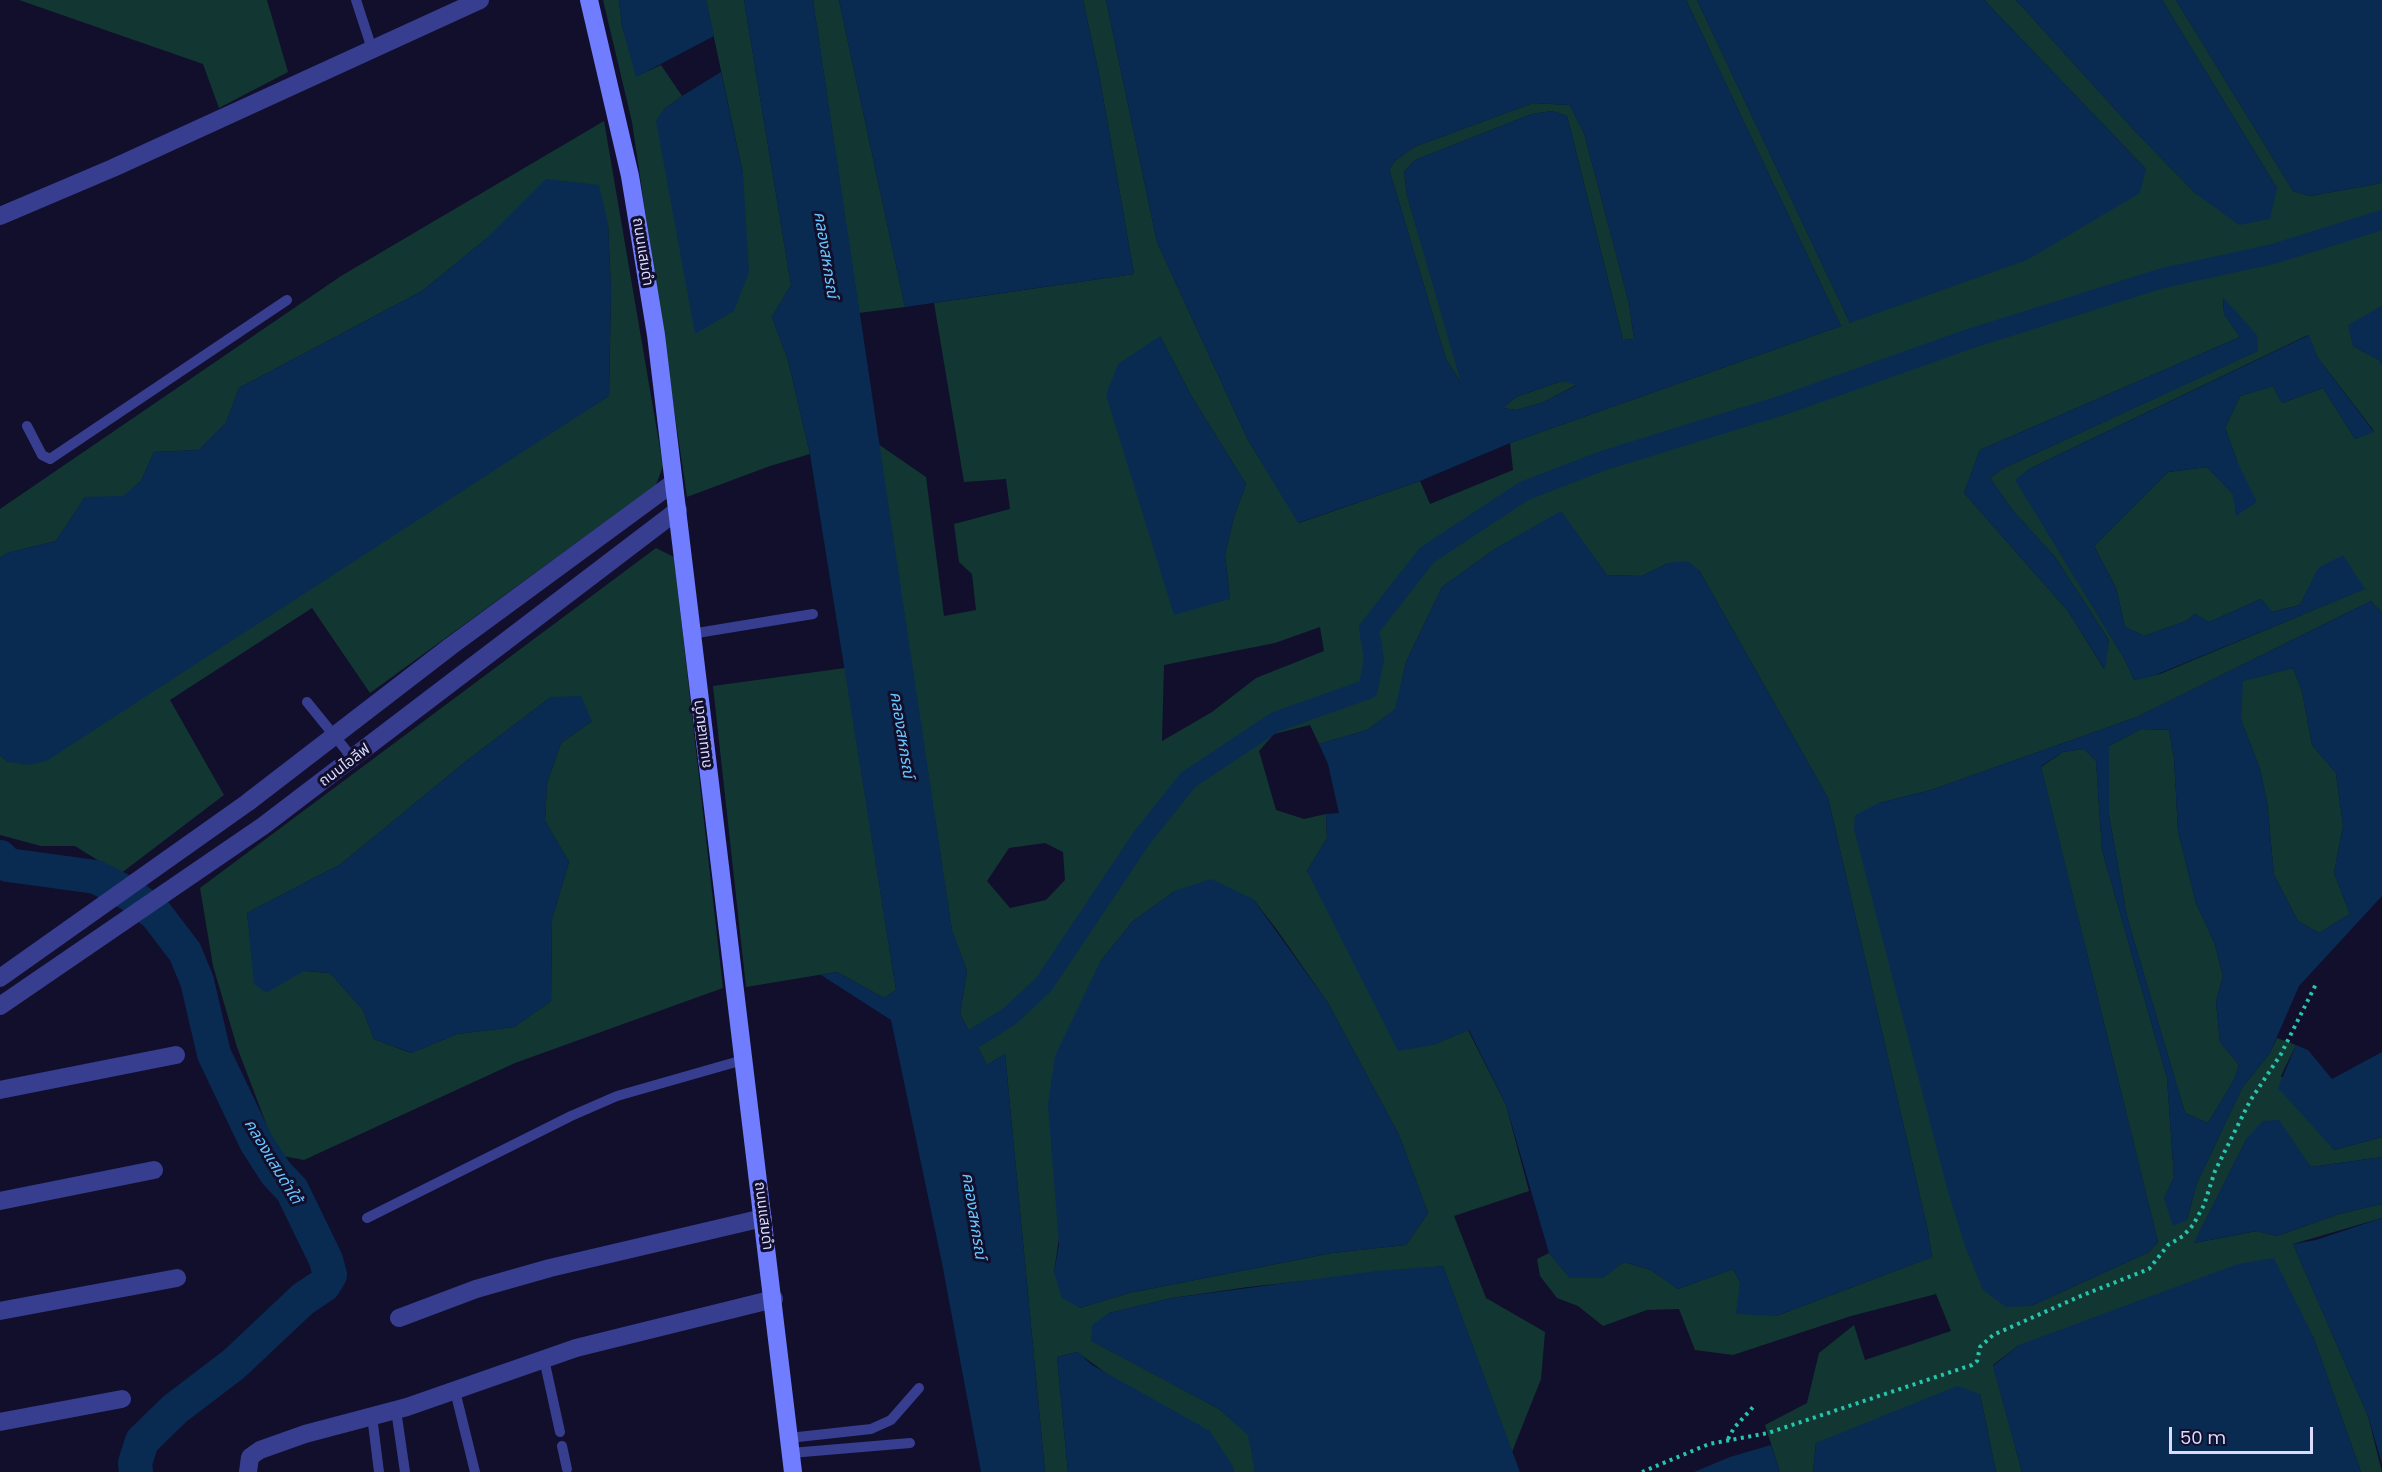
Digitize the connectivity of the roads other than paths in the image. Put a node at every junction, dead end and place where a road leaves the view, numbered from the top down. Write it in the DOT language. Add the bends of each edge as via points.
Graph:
graph roads {
  1 [pos="356,0"];
  2 [pos="480,0"];
  3 [pos="590,0"];
  4 [pos="372,49"];
  5 [pos="0,216"];
  6 [pos="287,300"];
  7 [pos="27,426"];
  8 [pos="673,483"];
  9 [pos="678,510"];
  10 [pos="813,614"];
  11 [pos="691,634"];
  12 [pos="308,702"];
  13 [pos="334,736"];
  14 [pos="354,760"];
  15 [pos="6,974"];
  16 [pos="0,1006"];
  17 [pos="176,1055"];
  18 [pos="743,1060"];
  19 [pos="0,1090"];
  20 [pos="154,1170"];
  21 [pos="0,1201"];
  22 [pos="367,1218"];
  23 [pos="763,1218"];
  24 [pos="177,1278"];
  25 [pos="774,1299"];
  26 [pos="0,1311"];
  27 [pos="399,1318"];
  28 [pos="544,1359"];
  29 [pos="919,1388"];
  30 [pos="455,1391"];
  31 [pos="122,1399"];
  32 [pos="396,1410"];
  33 [pos="372,1416"];
  34 [pos="0,1422"];
  35 [pos="560,1432"];
  36 [pos="910,1443"];
  37 [pos="562,1446"];
  38 [pos="790,1446"];
  39 [pos="567,1469"];
  40 [pos="248,1472"];
  41 [pos="379,1472"];
  42 [pos="405,1472"];
  43 [pos="475,1472"];
  44 [pos="793,1472"];
  1 -- 4 [label="lane"];
  2 -- 4 [label="street"];
  3 -- 8 [label="street, ถนนแสมดำ" via="630,176 656,335"];
  4 -- 5 [label="street"];
  6 -- 7 [label="lane" via="50,459 42,455"];
  8 -- 9 [label="street, ถนนแสมดำ"];
  8 -- 13 [label="street, ถนนไอลีฟ"];
  9 -- 11 [label="street, ถนนแสมดำ"];
  9 -- 14 [label="street, ถนนไอลีฟ"];
  10 -- 11 [label="lane"];
  11 -- 18 [label="street, ถนนแสมดำ"];
  12 -- 13 [label="lane"];
  13 -- 14 [label="lane"];
  13 -- 15 [label="street, ถนนไอลีฟ" via="247,803"];
  14 -- 16 [label="street, ถนนไอลีฟ"];
  17 -- 19 [label="street"];
  18 -- 22 [label="lane" via="617,1096"];
  18 -- 23 [label="street, ถนนแสมดำ"];
  20 -- 21 [label="street"];
  23 -- 25 [label="street, ถนนแสมดำ"];
  23 -- 27 [label="street" via="550,1268 476,1289"];
  24 -- 26 [label="street"];
  25 -- 28 [label="street"];
  25 -- 38 [label="street, ถนนแสมดำ"];
  28 -- 30 [label="street"];
  28 -- 35 [label="lane"];
  29 -- 38 [label="lane" via="891,1420 871,1429"];
  30 -- 32 [label="street"];
  30 -- 43 [label="lane"];
  31 -- 34 [label="street"];
  32 -- 33 [label="street"];
  32 -- 42 [label="lane"];
  33 -- 40 [label="street" via="260,1450 250,1457"];
  33 -- 41 [label="lane"];
  36 -- 38 [label="lane"];
  37 -- 39 [label="lane"];
  38 -- 44 [label="street, ถนนแสมดำ"];
}
